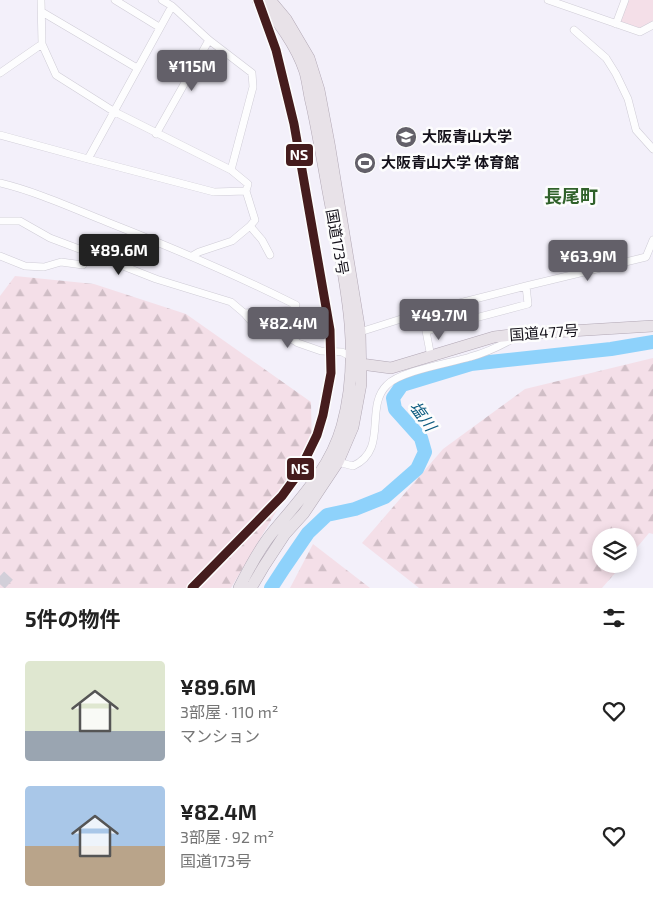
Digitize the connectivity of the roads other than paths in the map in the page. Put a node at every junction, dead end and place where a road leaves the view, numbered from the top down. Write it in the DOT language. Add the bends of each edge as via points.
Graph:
graph roads {
  1 [pos="41,0"];
  2 [pos="115,0"];
  3 [pos="162,0"];
  4 [pos="258,0"];
  5 [pos="270,0"];
  6 [pos="548,0"];
  7 [pos="625,0"];
  8 [pos="570,4"];
  9 [pos="172,6"];
  10 [pos="42,12"];
  11 [pos="616,24"];
  12 [pos="653,24"];
  13 [pos="159,27"];
  14 [pos="574,30"];
  15 [pos="209,40"];
  16 [pos="42,44"];
  17 [pos="136,68"];
  18 [pos="0,73"];
  19 [pos="113,112"];
  20 [pos="156,134"];
  21 [pos="0,135"];
  22 [pos="653,149"];
  23 [pos="88,159"];
  24 [pos="231,170"];
  25 [pos="0,183"];
  26 [pos="246,191"];
  27 [pos="0,221"];
  28 [pos="250,226"];
  29 [pos="653,240"];
  30 [pos="90,253"];
  31 [pos="270,255"];
  32 [pos="0,256"];
  33 [pos="192,256"];
  34 [pos="526,286"];
  35 [pos="244,312"];
  36 [pos="420,313"];
  37 [pos="653,326"];
  38 [pos="426,331"];
  39 [pos="360,332"];
  40 [pos="520,334"];
  41 [pos="431,357"];
  42 [pos="357,361"];
  43 [pos="338,462"];
  44 [pos="239,588"];
  45 [pos="251,588"];
  1 -- 10 [label="street"];
  2 -- 13 [label="street"];
  3 -- 9 [label="street"];
  4 -- 42 [label="highway, 国道173号" via="288,37 304,72"];
  5 -- 39 [label="highway, 国道173号" via="286,19 309,58 319,90"];
  6 -- 8 [label="street"];
  7 -- 11 [label="street"];
  8 -- 11 [label="street"];
  9 -- 13 [label="street"];
  9 -- 15 [label="street"];
  10 -- 16 [label="street"];
  10 -- 17 [label="street"];
  11 -- 12 [label="street" via="640,32"];
  13 -- 17 [label="street"];
  14 -- 22 [label="street" via="606,58 628,99 636,130"];
  15 -- 20 [label="street"];
  15 -- 24 [label="street" via="252,73 253,88"];
  16 -- 18 [label="street"];
  16 -- 19 [label="street" via="56,75"];
  17 -- 19 [label="street"];
  19 -- 20 [label="street"];
  19 -- 23 [label="street"];
  20 -- 24 [label="street"];
  21 -- 23 [label="street"];
  23 -- 26 [label="street" via="214,192"];
  24 -- 26 [label="street" via="248,184"];
  25 -- 33 [label="street" via="60,203"];
  26 -- 28 [label="street" via="255,220"];
  27 -- 30 [label="street" via="20,221 50,238"];
  28 -- 31 [label="street"];
  28 -- 33 [label="street" via="232,241"];
  29 -- 34 [label="street" via="646,257"];
  30 -- 32 [label="street" via="83,265 60,262 44,267 25,266"];
  30 -- 35 [label="street" via="156,279 231,302"];
  33 -- 35 [label="street" via="296,305 294,310"];
  34 -- 36 [label="street"];
  34 -- 38 [label="street" via="528,304"];
  35 -- 42 [label="street" via="250,320 298,342 321,351 342,352"];
  36 -- 38 [label="street"];
  36 -- 39 [label="street"];
  37 -- 40 [label="highway, 国道477号"];
  38 -- 41 [label="street"];
  39 -- 42 [label="highway, 国道173号"];
  40 -- 41 [label="highway, 国道477号" via="494,338"];
  40 -- 43 [label="street" via="473,356 419,370 387,384 380,394 374,443 367,456 353,466"];
  41 -- 42 [label="highway, 国道477号" via="391,368"];
  42 -- 43 [label="highway, 国道173号" via="362,384 353,427"];
  42 -- 44 [label="highway, 国道173号" via="342,427 328,460 307,492 271,535"];
  43 -- 45 [label="highway, 国道173号"];
}
